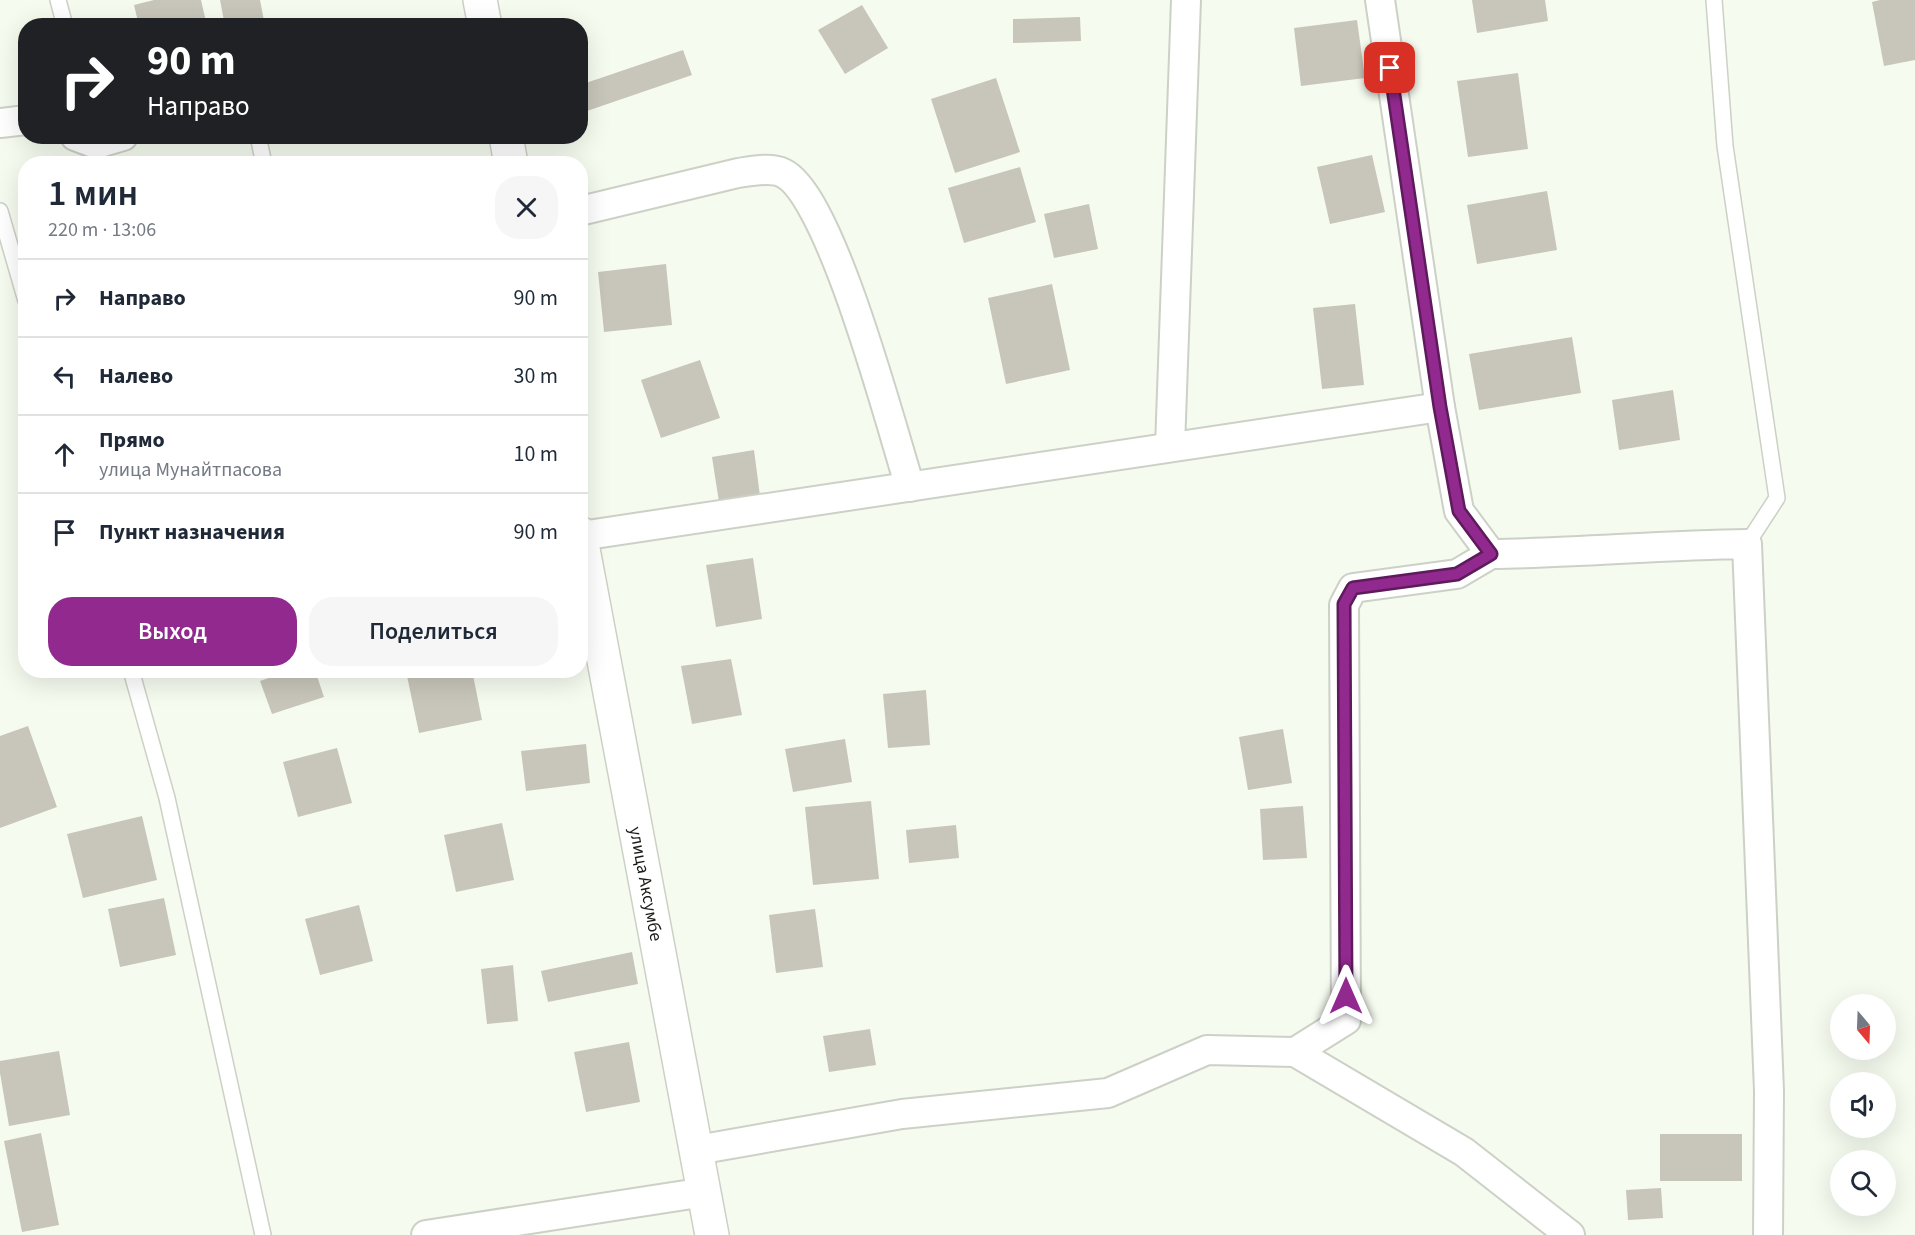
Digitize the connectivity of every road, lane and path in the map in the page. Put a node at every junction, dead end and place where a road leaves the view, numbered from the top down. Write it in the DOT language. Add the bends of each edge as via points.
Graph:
graph roads {
  1 [pos="58,0"];
  2 [pos="480,0"];
  3 [pos="1186,0"];
  4 [pos="1380,0"];
  5 [pos="1714,0"];
  6 [pos="63,18"];
  7 [pos="483,18"];
  8 [pos="18,121"];
  9 [pos="0,123"];
  10 [pos="588,209"];
  11 [pos="0,211"];
  12 [pos="18,273"];
  13 [pos="1440,407"];
  14 [pos="1170,447"];
  15 [pos="910,487"];
  16 [pos="588,534"];
  17 [pos="1747,544"];
  18 [pos="1491,554"];
  19 [pos="588,572"];
  20 [pos="133,678"];
  21 [pos="1295,1052"];
  22 [pos="697,1150"];
  23 [pos="705,1192"];
  24 [pos="263,1235"];
  25 [pos="426,1235"];
  26 [pos="712,1235"];
  27 [pos="1570,1235"];
  28 [pos="1768,1235"];
  1 -- 6 [label="lane"];
  2 -- 7 [label="main road"];
  3 -- 14 [label="street"];
  4 -- 13 [label="street"];
  5 -- 17 [label="lane" via="1725,146 1777,498"];
  8 -- 9 [label="street"];
  10 -- 15 [label="street" via="738,172 783,173 803,190 839,262"];
  11 -- 12 [label="lane"];
  13 -- 14 [label="street"];
  13 -- 18 [label="street" via="1459,511"];
  14 -- 15 [label="street"];
  15 -- 16 [label="street"];
  17 -- 18 [label="street"];
  17 -- 28 [label="street" via="1769,1092"];
  18 -- 21 [label="street" via="1457,574 1353,588 1344,604 1346,1020"];
  19 -- 22 [label="main road, улица Аксумбе"];
  20 -- 24 [label="lane" via="167,798"];
  21 -- 22 [label="street" via="1207,1050 1108,1093 902,1114"];
  21 -- 27 [label="street" via="1464,1152"];
  22 -- 23 [label="main road, улица Аксумбе"];
  23 -- 25 [label="street"];
  23 -- 26 [label="main road, улица Аксумбе"];
}
